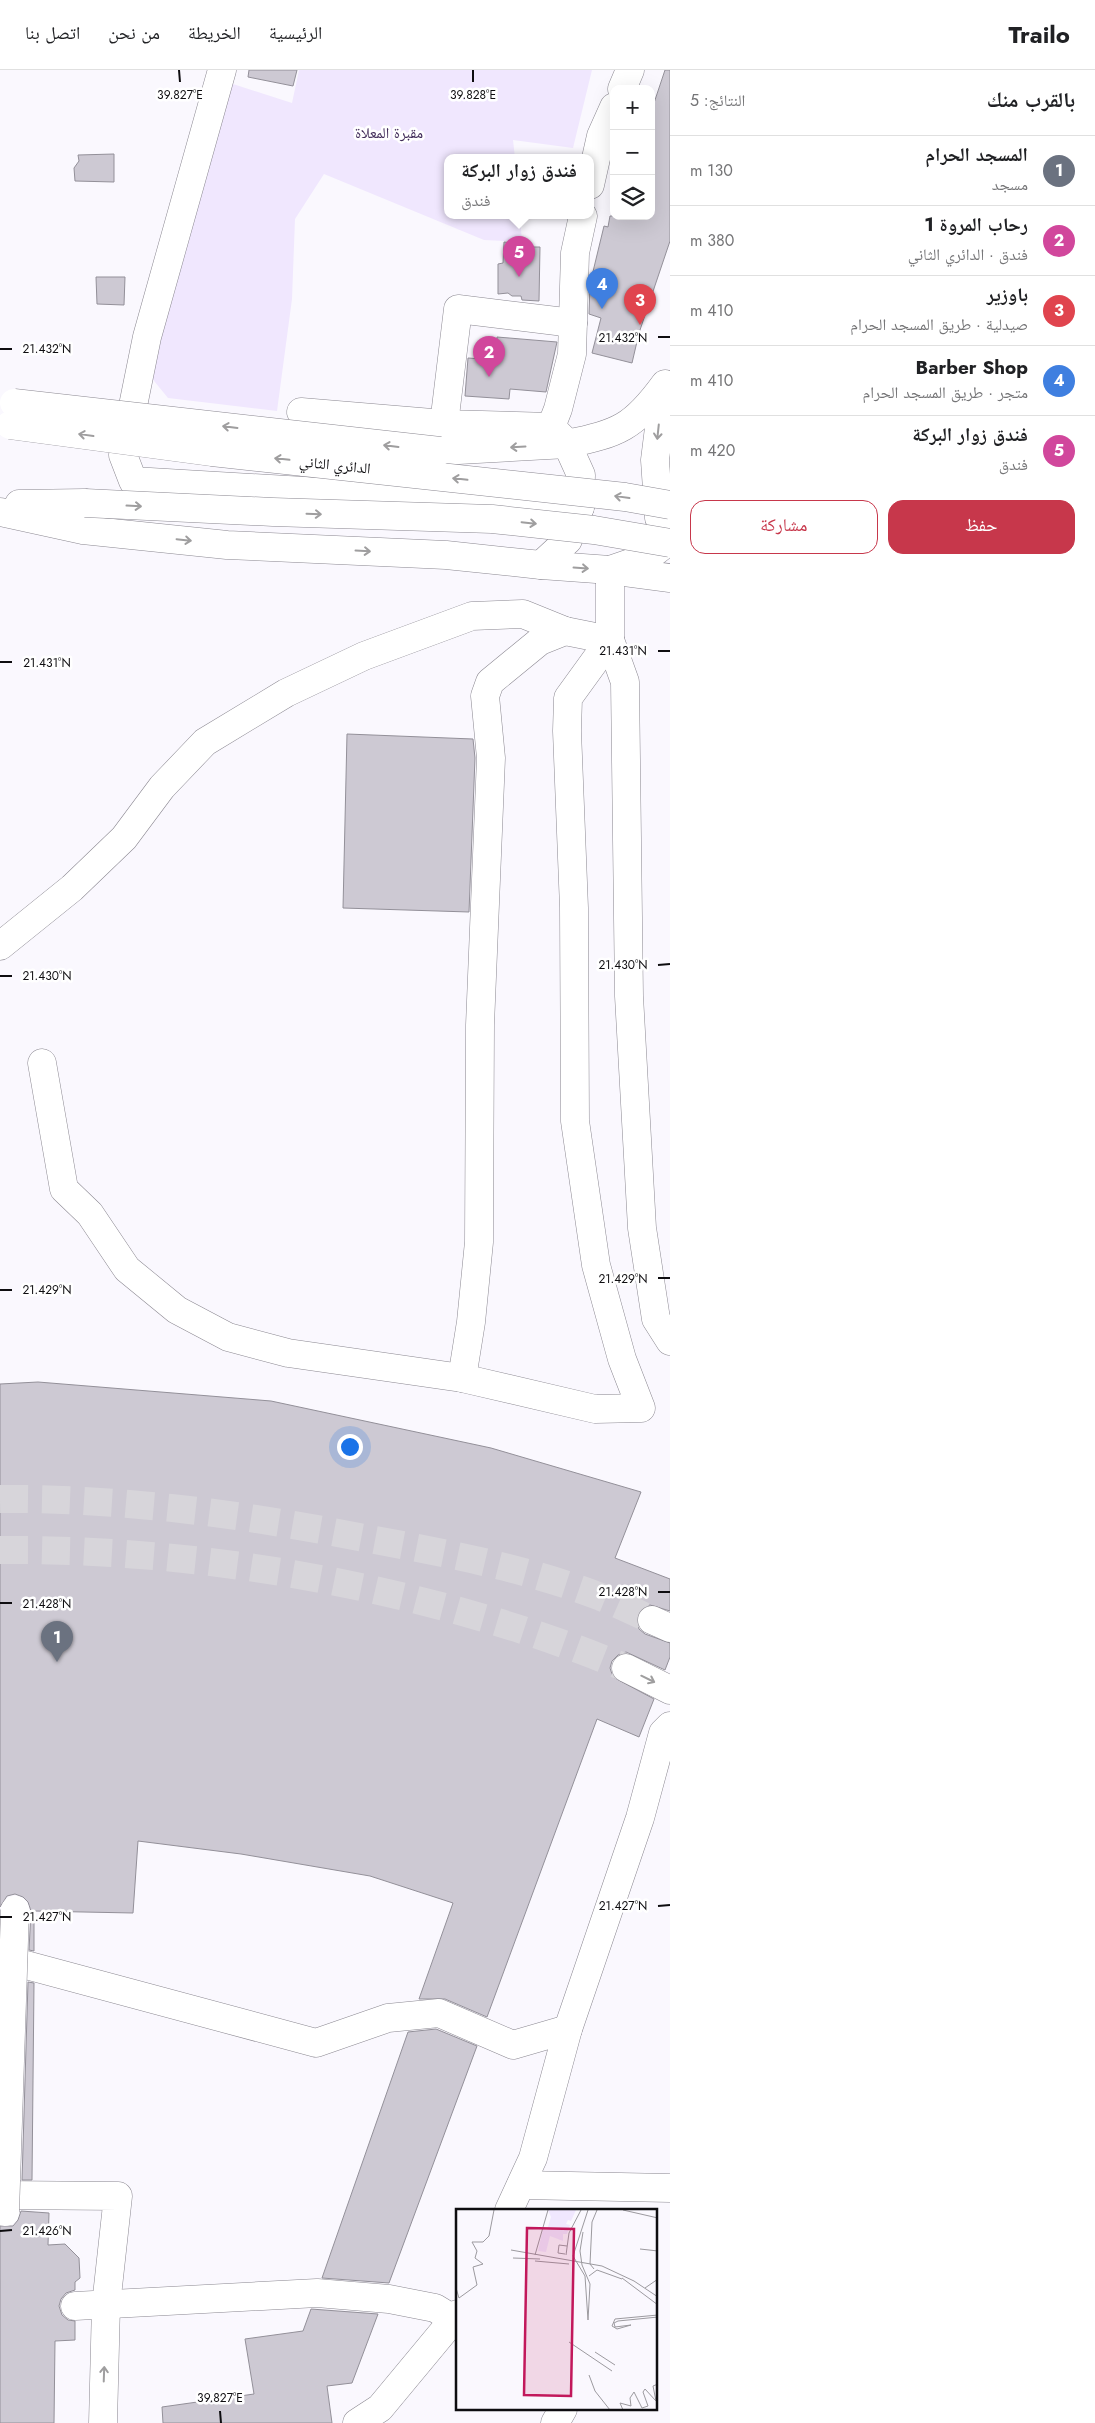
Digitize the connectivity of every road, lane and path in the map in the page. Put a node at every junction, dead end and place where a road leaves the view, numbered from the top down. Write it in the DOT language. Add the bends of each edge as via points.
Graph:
graph roads {
  1 [pos="222,70"];
  2 [pos="630,70"];
  3 [pos="624,85"];
  4 [pos="610,116"];
  5 [pos="594,167"];
  6 [pos="583,219"];
  7 [pos="573,323"];
  8 [pos="668,384"];
  9 [pos="301,412"];
  10 [pos="6,414"];
  11 [pos="444,424"];
  12 [pos="559,435"];
  13 [pos="0,505"];
  14 [pos="670,505"];
  15 [pos="580,507"];
  16 [pos="0,512"];
  17 [pos="84,517"];
  18 [pos="670,535"];
  19 [pos="670,542"];
  20 [pos="541,566"];
  21 [pos="610,570"];
  22 [pos="670,578"];
  23 [pos="564,631"];
  24 [pos="610,640"];
  25 [pos="0,946"];
  26 [pos="42,1062"];
  27 [pos="670,1341"];
  28 [pos="462,1378"];
  29 [pos="626,1668"];
  30 [pos="670,1690"];
  31 [pos="670,1726"];
  32 [pos="15,1910"];
  33 [pos="0,1958"];
  34 [pos="568,2030"];
  35 [pos="521,2185"];
  36 [pos="670,2188"];
  37 [pos="3,2204"];
  38 [pos="509,2209"];
  39 [pos="106,2305"];
  40 [pos="75,2306"];
  41 [pos="456,2318"];
  42 [pos="456,2319"];
  43 [pos="562,2410"];
  44 [pos="381,2415"];
  45 [pos="103,2423"];
  46 [pos="357,2423"];
  47 [pos="556,2423"];
  1 -- 15 [label="main road" via="147,337 123,455 133,481"];
  2 -- 3 [label="main road"];
  4 -- 5 [label="main road" via="601,136"];
  6 -- 7 [label="main road" via="575,253"];
  7 -- 11 [label="main road" via="458,309"];
  7 -- 12 [label="main road" via="572,354 558,409"];
  8 -- 12 [label="main road" via="645,412 624,427 602,437"];
  8 -- 18 [label="main road, one-way" via="661,399 655,460 660,518"];
  9 -- 11 [label="main road"];
  12 -- 10 [label="main road, one-way, bridge" via="440,452"];
  14 -- 10 [label="main road, الدائري الثاني, one-way, bridge" via="625,497 212,452"];
  11 -- 12 [label="main road"];
  12 -- 15 [label="main road" via="581,475"];
  13 -- 17 [label="main road"];
  15 -- 20 [label="main road" via="568,540"];
  16 -- 17 [label="main road"];
  17 -- 19 [label="main road, one-way, bridge" via="283,513 492,519"];
  17 -- 20 [label="main road, one-way" via="227,545 446,555"];
  19 -- 21 [label="main road" via="648,557"];
  20 -- 21 [label="main road, one-way"];
  21 -- 22 [label="main road"];
  21 -- 24 [label="main road"];
  23 -- 24 [label="main road"];
  23 -- 25 [label="main road" via="523,614 472,616 364,656 286,693 205,742 162,787 124,838 72,888"];
  23 -- 28 [label="main road" via="540,641 490,682 485,696 491,758 480,1025 479,1242 472,1322"];
  24 -- 27 [label="main road" via="625,682 629,996 642,1228 656,1319"];
  24 -- 28 [label="main road" via="568,698 574,908 575,1121 596,1265 622,1359 641,1408 595,1409"];
  26 -- 28 [label="main road" via="64,1189 90,1214 127,1269 177,1310 228,1337 288,1353"];
  29 -- 30 [label="main road, one-way"];
  31 -- 34 [label="main road" via="663,1733 640,1818"];
  32 -- 37 [label="main road, bridge"];
  33 -- 34 [label="main road" via="316,2043 388,2018 439,2013 514,2044"];
  34 -- 35 [label="main road" via="533,2158"];
  35 -- 36 [label="main road"];
  35 -- 38 [label="main road"];
  37 -- 39 [label="main road" via="118,2196"];
  39 -- 40 [label="main road"];
  39 -- 41 [label="main road" via="317,2293 389,2299 435,2308"];
  45 -- 39 [label="main road, one-way"];
  42 -- 44 [label="main road"];
  43 -- 47 [label="main road"];
  44 -- 46 [label="main road"];
}
